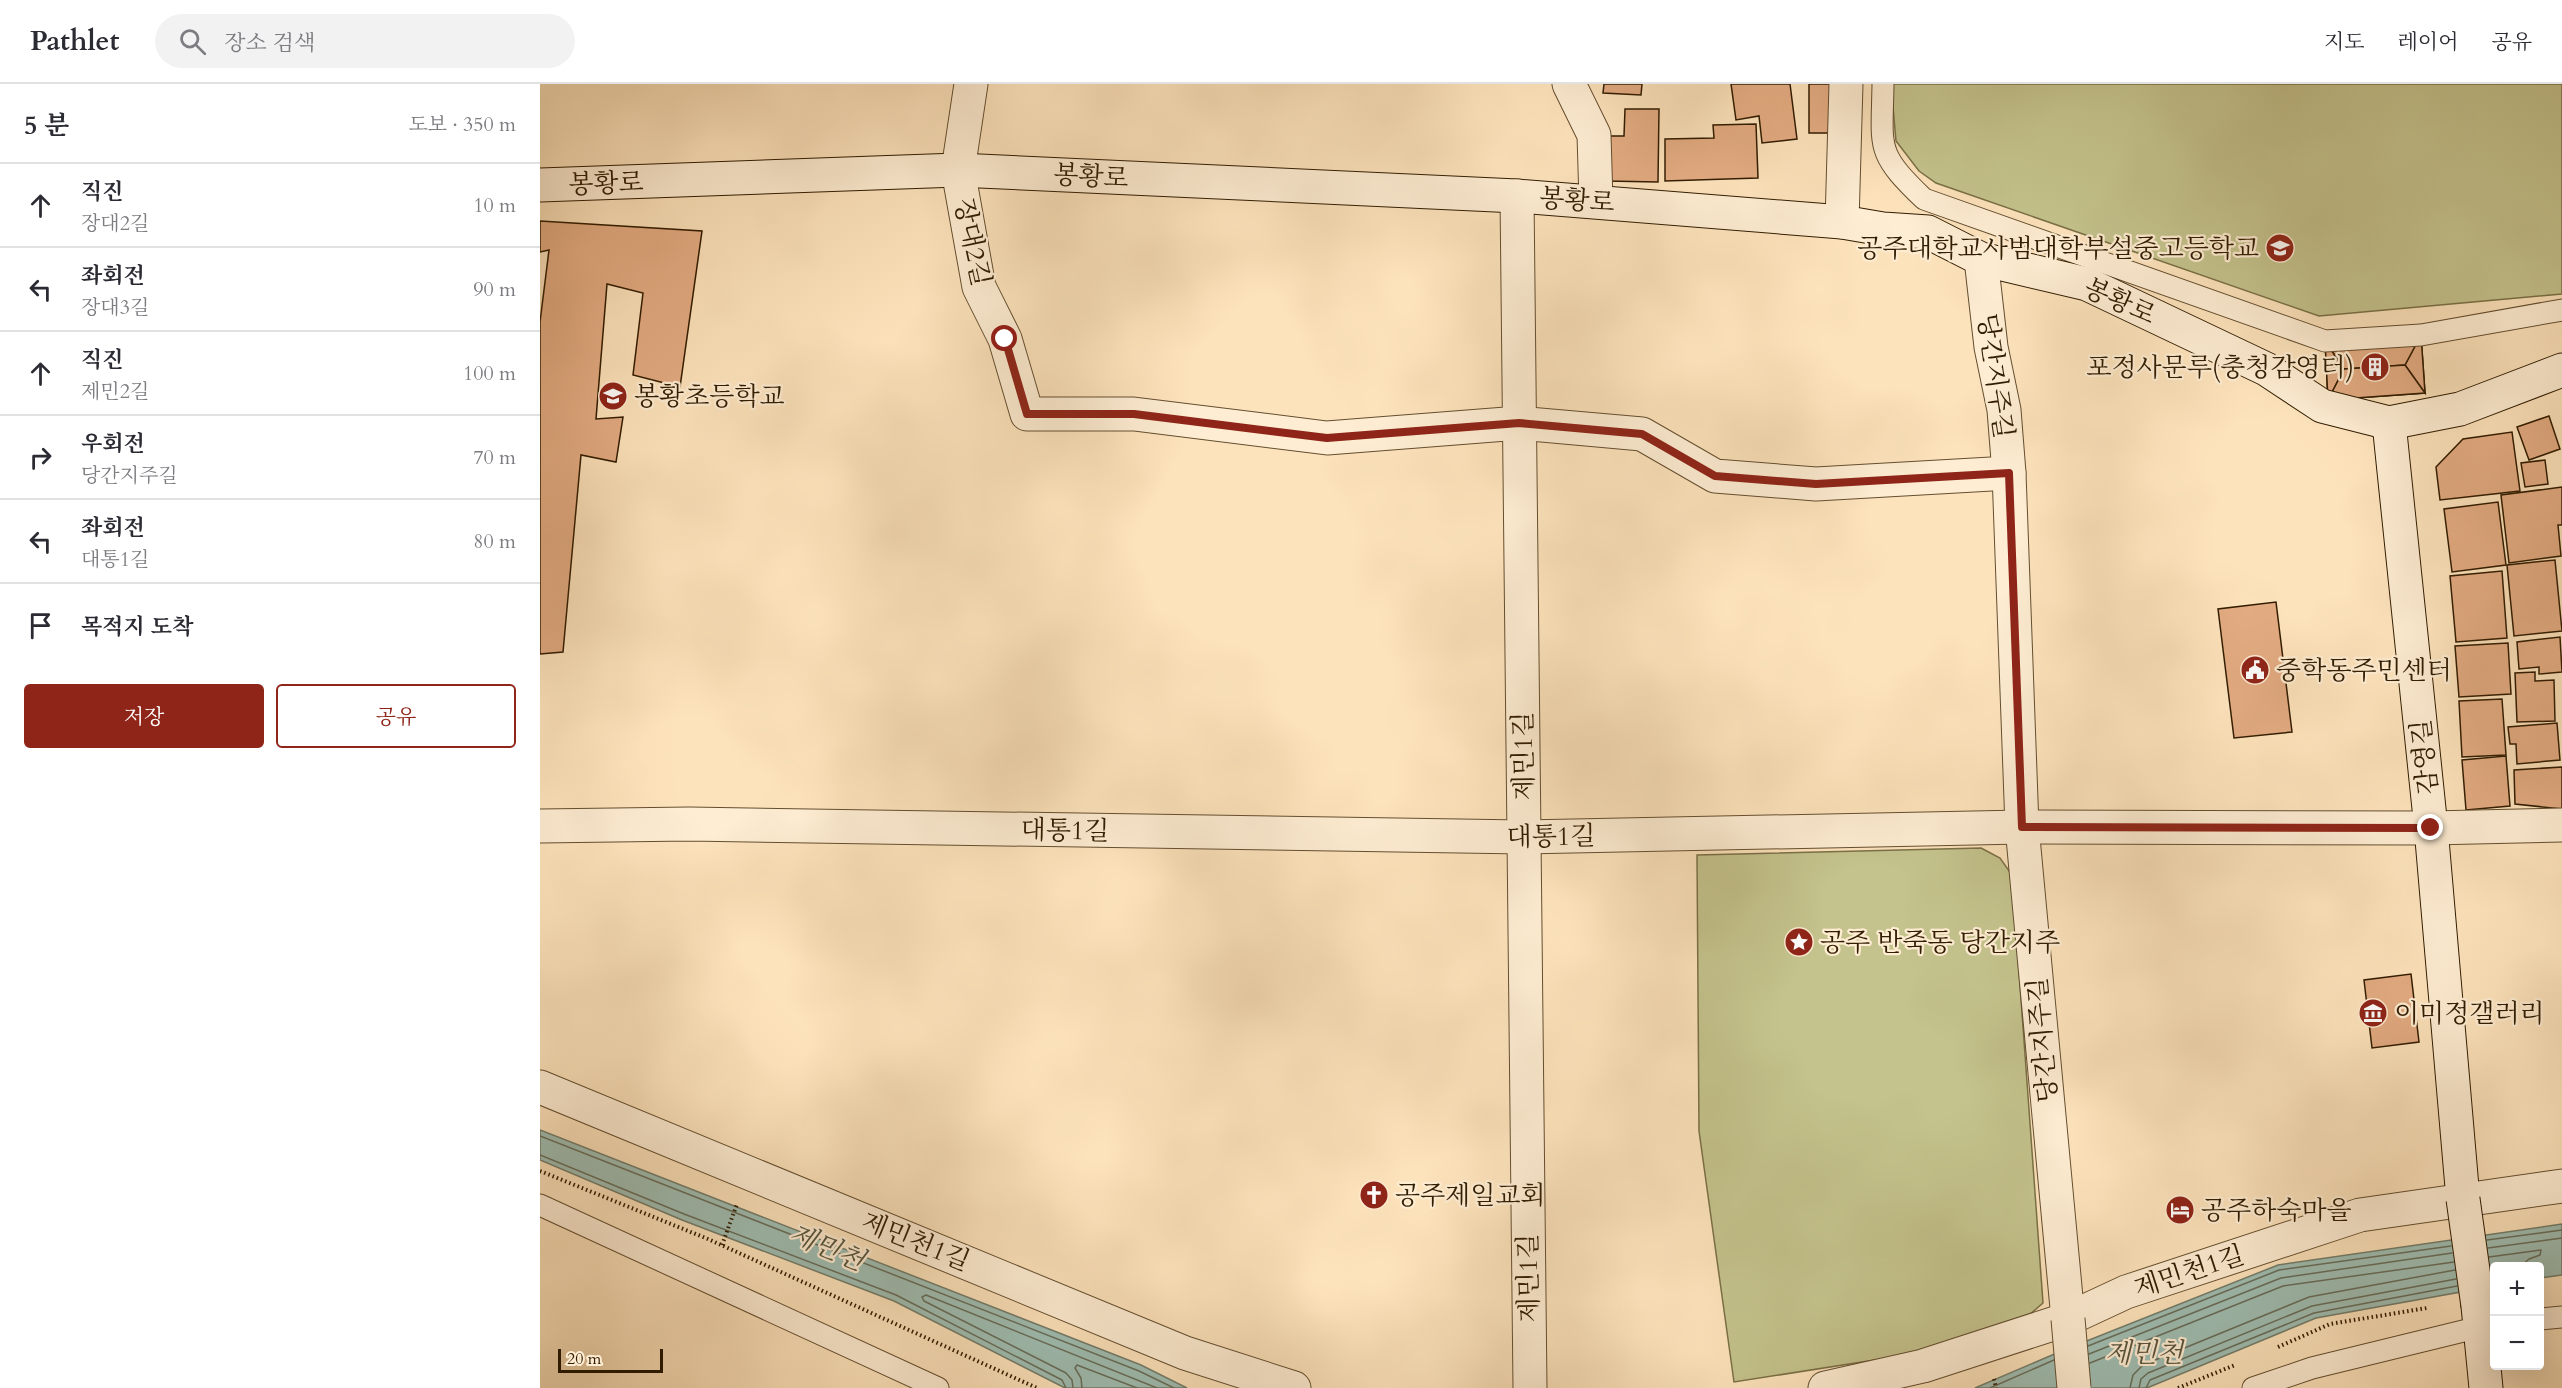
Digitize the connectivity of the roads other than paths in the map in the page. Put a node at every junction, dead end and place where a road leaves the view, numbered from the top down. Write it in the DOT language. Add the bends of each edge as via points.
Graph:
graph roads {
  1 [pos="971,84"];
  2 [pos="1569,84"];
  3 [pos="1846,84"];
  4 [pos="1883,84"];
  5 [pos="958,170"];
  6 [pos="540,185"];
  7 [pos="1517,196"];
  8 [pos="1596,201"];
  9 [pos="1842,222"];
  10 [pos="1981,259"];
  11 [pos="2562,310"];
  12 [pos="2562,370"];
  13 [pos="1519,423"];
  14 [pos="2389,423"];
  15 [pos="2009,473"];
  16 [pos="2562,825"];
  17 [pos="540,826"];
  18 [pos="2022,827"];
  19 [pos="2431,828"];
  20 [pos="1523,837"];
  21 [pos="540,1087"];
  22 [pos="2562,1186"];
  23 [pos="2463,1199"];
  24 [pos="540,1205"];
  25 [pos="2482,1311"];
  26 [pos="2562,1317"];
  27 [pos="2068,1319"];
  28 [pos="2544,1319"];
  29 [pos="938,1388"];
  30 [pos="1294,1388"];
  31 [pos="1530,1388"];
  32 [pos="1825,1388"];
  33 [pos="2074,1388"];
  34 [pos="2253,1388"];
  35 [pos="2486,1388"];
  1 -- 5 [label="street, 장대2길"];
  2 -- 8 [label="street" via="1594,135"];
  3 -- 9 [label="street"];
  4 -- 11 [label="lane" via="1882,147 1894,170 1924,199 2325,341 2421,335"];
  5 -- 6 [label="street, 봉황로"];
  5 -- 7 [label="street, 봉황로"];
  5 -- 13 [label="street, 장대2길" via="979,287 1005,339 1027,414 1134,414 1327,438"];
  7 -- 8 [label="street, 봉황로"];
  7 -- 13 [label="street, 제민1길"];
  8 -- 9 [label="street, 봉황로"];
  9 -- 10 [label="street, 봉황로" via="1883,230 1928,232"];
  10 -- 14 [label="street, 봉황로" via="2087,284 2266,369 2322,406"];
  10 -- 15 [label="street, 당간지주길" via="1991,347 2004,410"];
  12 -- 14 [label="street, 봉황로" via="2460,409"];
  13 -- 15 [label="street" via="1642,434 1715,476 1816,484"];
  13 -- 20 [label="street, 제민1길"];
  14 -- 19 [label="street, 감영길"];
  15 -- 18 [label="street, 당간지주길"];
  16 -- 19 [label="street, 대통1길"];
  17 -- 20 [label="street, 대통1길" via="689,824"];
  18 -- 19 [label="street, 대통1길"];
  18 -- 20 [label="street, 대통1길"];
  18 -- 27 [label="street, 당간지주길"];
  19 -- 23 [label="street, 감영길"];
  20 -- 31 [label="street, 제민1길"];
  21 -- 30 [label="street, 제민천1길" via="1185,1353"];
  22 -- 23 [label="street, 제민천1길"];
  23 -- 25 [label="street, 감영길, bridge"];
  23 -- 27 [label="street, 제민천1길" via="2360,1215 2126,1292"];
  24 -- 29 [label="lane"];
  25 -- 34 [label="lane"];
  25 -- 35 [label="street"];
  26 -- 28 [label="lane"];
  27 -- 32 [label="street, 제민천1길" via="1923,1366"];
  27 -- 33 [label="street, 당간지주길, bridge"];
}
